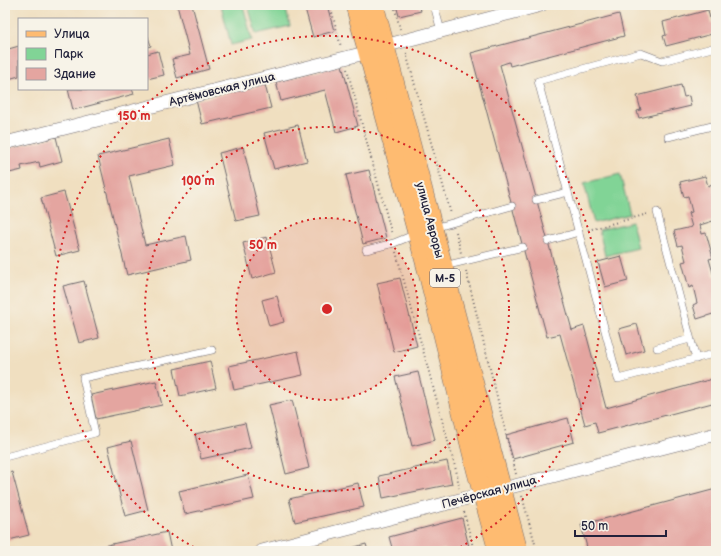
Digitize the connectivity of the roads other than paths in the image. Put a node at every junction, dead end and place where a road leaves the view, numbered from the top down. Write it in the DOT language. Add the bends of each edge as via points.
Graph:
graph roads {
  1 [pos="356,5"];
  2 [pos="373,5"];
  3 [pos="434,5"];
  4 [pos="541,5"];
  5 [pos="441,31"];
  6 [pos="386,47"];
  7 [pos="716,47"];
  8 [pos="716,125"];
  9 [pos="668,137"];
  10 [pos="5,144"];
  11 [pos="568,192"];
  12 [pos="536,200"];
  13 [pos="512,206"];
  14 [pos="656,212"];
  15 [pos="425,231"];
  16 [pos="579,232"];
  17 [pos="548,241"];
  18 [pos="523,247"];
  19 [pos="366,250"];
  20 [pos="442,266"];
  21 [pos="690,339"];
  22 [pos="657,348"];
  23 [pos="212,350"];
  24 [pos="716,351"];
  25 [pos="696,358"];
  26 [pos="716,434"];
  27 [pos="5,457"];
  28 [pos="501,489"];
  29 [pos="262,551"];
  30 [pos="499,551"];
  31 [pos="517,551"];
  1 -- 6 [label="main road, улица Авроры / М-5"];
  2 -- 6 [label="main road, улица Авроры / М-5"];
  3 -- 5 [label="lane"];
  4 -- 5 [label="street, Артёмовская улица"];
  5 -- 6 [label="street, Артёмовская улица"];
  6 -- 10 [label="street, Артёмовская улица"];
  6 -- 15 [label="main road, улица Авроры / М-5"];
  7 -- 11 [label="lane" via="662,61 641,53 538,81"];
  8 -- 9 [label="lane"];
  11 -- 12 [label="lane"];
  11 -- 16 [label="lane"];
  13 -- 15 [label="lane"];
  14 -- 21 [label="lane"];
  15 -- 19 [label="lane"];
  15 -- 20 [label="main road, улица Авроры / М-5"];
  15 -- 28 [label="main road, улица Авроры / М-5"];
  16 -- 17 [label="lane"];
  16 -- 25 [label="lane" via="618,379"];
  18 -- 20 [label="lane"];
  20 -- 28 [label="main road, улица Авроры / М-5"];
  21 -- 22 [label="lane"];
  21 -- 25 [label="lane"];
  23 -- 27 [label="lane" via="83,378 95,433"];
  24 -- 25 [label="lane"];
  26 -- 28 [label="street, Печёрская улица"];
  28 -- 29 [label="street, Печёрская улица"];
  28 -- 30 [label="main road, улица Авроры / М-5"];
  28 -- 31 [label="main road, улица Авроры / М-5"];
}
